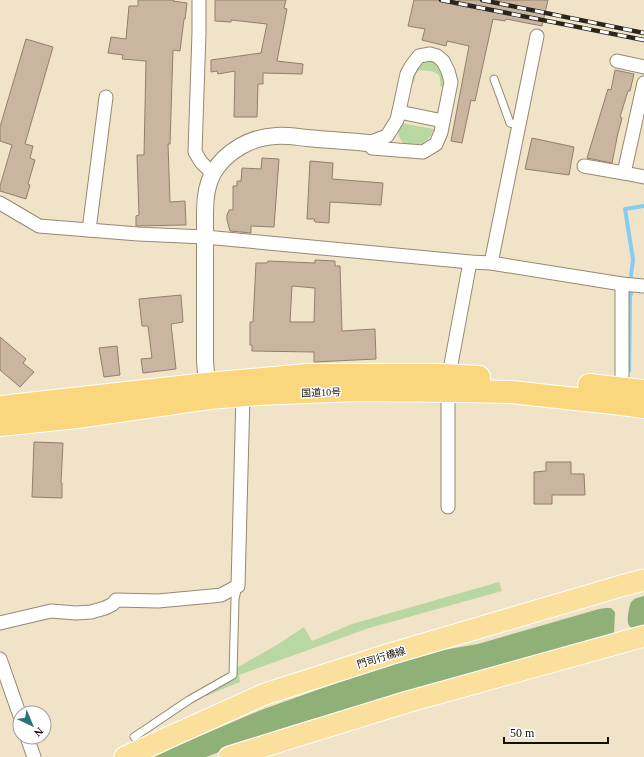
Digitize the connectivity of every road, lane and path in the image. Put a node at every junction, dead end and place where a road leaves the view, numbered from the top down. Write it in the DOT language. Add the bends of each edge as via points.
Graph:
graph roads {
  1 [pos="199,0"];
  2 [pos="536,36"];
  3 [pos="617,61"];
  4 [pos="644,67"];
  5 [pos="494,79"];
  6 [pos="644,83"];
  7 [pos="106,96"];
  8 [pos="399,112"];
  9 [pos="443,121"];
  10 [pos="519,125"];
  11 [pos="368,143"];
  12 [pos="584,166"];
  13 [pos="624,173"];
  14 [pos="213,174"];
  15 [pos="644,177"];
  16 [pos="0,204"];
  17 [pos="89,230"];
  18 [pos="205,237"];
  19 [pos="470,262"];
  20 [pos="490,263"];
  21 [pos="622,284"];
  22 [pos="644,286"];
  23 [pos="448,383"];
  24 [pos="208,391"];
  25 [pos="644,391"];
  26 [pos="243,395"];
  27 [pos="621,396"];
  28 [pos="0,407"];
  29 [pos="644,407"];
  30 [pos="0,425"];
  31 [pos="448,507"];
  32 [pos="644,580"];
  33 [pos="238,586"];
  34 [pos="0,623"];
  35 [pos="644,636"];
  36 [pos="0,659"];
  37 [pos="16,705"];
  38 [pos="134,737"];
  39 [pos="30,745"];
  40 [pos="34,757"];
  41 [pos="125,757"];
  42 [pos="229,757"];
  1 -- 14 [label="street" via="195,152"];
  2 -- 10 [label="street"];
  3 -- 4 [label="street"];
  5 -- 10 [label="lane" via="510,123"];
  6 -- 13 [label="street"];
  7 -- 17 [label="street"];
  8 -- 9 [label="street"];
  8 -- 9 [label="street" via="407,74 420,56 430,54 443,61 451,82"];
  8 -- 11 [label="street" via="387,136"];
  9 -- 11 [label="street" via="442,132 436,144 424,152 372,148"];
  10 -- 20 [label="street"];
  11 -- 14 [label="street" via="277,136 258,138 244,143 232,152"];
  12 -- 13 [label="street"];
  13 -- 15 [label="street"];
  14 -- 18 [label="street" via="206,196"];
  16 -- 17 [label="street" via="39,226"];
  17 -- 18 [label="street"];
  18 -- 19 [label="street"];
  18 -- 24 [label="street" via="205,361"];
  19 -- 20 [label="street"];
  19 -- 23 [label="street"];
  20 -- 21 [label="street"];
  21 -- 22 [label="street"];
  21 -- 27 [label="street"];
  23 -- 24 [label="highway, 国道10号" via="307,375"];
  23 -- 26 [label="highway, 国道10号"];
  23 -- 27 [label="highway, 国道10号" via="511,392"];
  23 -- 31 [label="street"];
  24 -- 26 [label="highway, 国道10号"];
  24 -- 28 [label="highway, 国道10号"];
  24 -- 30 [label="highway, 国道10号" via="77,417"];
  25 -- 27 [label="highway, 国道10号"];
  26 -- 33 [label="street"];
  27 -- 29 [label="highway, 国道10号"];
  32 -- 41 [label="main road, 門司行橋線" via="397,652 265,694"];
  33 -- 34 [label="street" via="221,595 158,601 116,600 105,608 91,612 51,611"];
  33 -- 38 [label="lane" via="235,599 234,675 189,700"];
  35 -- 42 [label="main road" via="407,702"];
  36 -- 37 [label="street"];
  39 -- 40 [label="street"];
}
